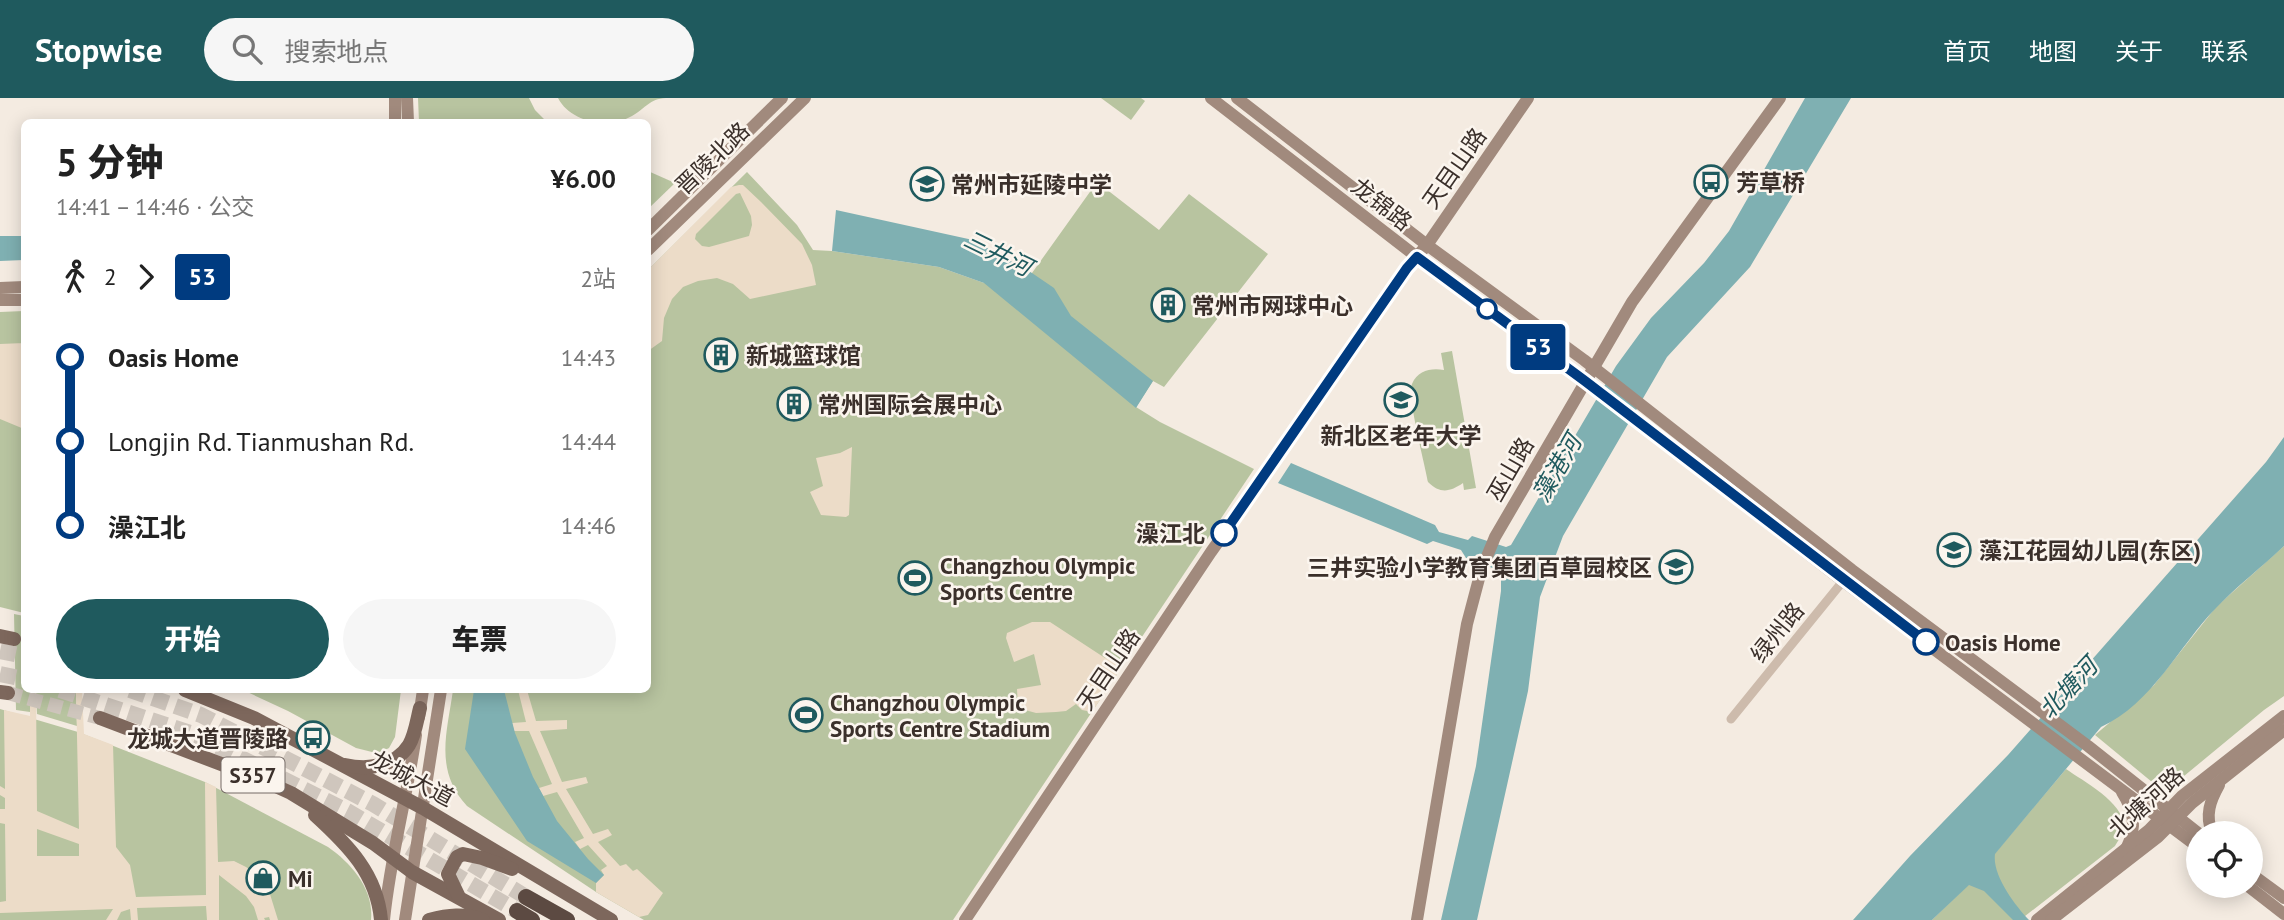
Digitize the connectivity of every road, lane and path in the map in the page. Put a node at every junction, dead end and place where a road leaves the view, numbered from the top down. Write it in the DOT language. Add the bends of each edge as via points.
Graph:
graph roads {
  1 [pos="395,98"];
  2 [pos="407,98"];
  3 [pos="782,98"];
  4 [pos="805,98"];
  5 [pos="1211,98"];
  6 [pos="1237,98"];
  7 [pos="1528,98"];
  8 [pos="1780,98"];
  9 [pos="396,119"];
  10 [pos="408,119"];
  11 [pos="651,227"];
  12 [pos="1427,245"];
  13 [pos="651,247"];
  14 [pos="1417,257"];
  15 [pos="0,288"];
  16 [pos="21,288"];
  17 [pos="0,300"];
  18 [pos="21,300"];
  19 [pos="1592,367"];
  20 [pos="1585,381"];
  21 [pos="1852,570"];
  22 [pos="1843,581"];
  23 [pos="192,693"];
  24 [pos="422,693"];
  25 [pos="441,693"];
  26 [pos="420,708"];
  27 [pos="2284,716"];
  28 [pos="100,718"];
  29 [pos="1731,719"];
  30 [pos="2284,730"];
  31 [pos="331,761"];
  32 [pos="2223,778"];
  33 [pos="2118,786"];
  34 [pos="291,793"];
  35 [pos="405,799"];
  36 [pos="423,808"];
  37 [pos="2169,817"];
  38 [pos="2210,821"];
  39 [pos="2186,826"];
  40 [pos="2186,835"];
  41 [pos="2126,849"];
  42 [pos="394,856"];
  43 [pos="412,872"];
  44 [pos="547,882"];
  45 [pos="2263,883"];
  46 [pos="526,897"];
  47 [pos="2263,898"];
  48 [pos="2284,898"];
  49 [pos="465,900"];
  50 [pos="517,911"];
  51 [pos="2284,914"];
  52 [pos="2043,919"];
  53 [pos="383,920"];
  54 [pos="405,920"];
  55 [pos="429,920"];
  56 [pos="483,920"];
  57 [pos="499,920"];
  58 [pos="532,920"];
  59 [pos="567,920"];
  60 [pos="611,920"];
  61 [pos="965,920"];
  62 [pos="1417,920"];
  1 -- 9 [label="main road"];
  2 -- 10 [label="main road"];
  3 -- 11 [label="main road, 晋陵北路"];
  4 -- 13 [label="main road, 晋陵北路"];
  5 -- 14 [label="main road, 龙锦路"];
  6 -- 12 [label="main road, 龙锦路"];
  7 -- 12 [label="main road, 天目山路"];
  8 -- 19 [label="main road, 巫山路" via="1632,302"];
  12 -- 14 [label="main road, 天目山路"];
  12 -- 19 [label="main road, 龙锦路"];
  14 -- 20 [label="main road, 龙锦路"];
  14 -- 61 [label="main road, 天目山路" via="1211,552"];
  15 -- 16 [label="main road"];
  17 -- 18 [label="main road"];
  19 -- 20 [label="main road, 巫山路"];
  19 -- 21 [label="main road, 龙锦路"];
  20 -- 22 [label="main road, 龙锦路"];
  20 -- 62 [label="main road, 巫山路" via="1495,537 1481,571 1467,624"];
  21 -- 22 [label="street, 绿州路"];
  21 -- 37 [label="main road, 龙锦路" via="2088,746"];
  22 -- 29 [label="street, 绿州路"];
  22 -- 33 [label="main road, 龙锦路"];
  23 -- 31 [label="main road, 龙城大道 / S357" via="254,718"];
  24 -- 26 [label="main road"];
  25 -- 36 [label="main road"];
  26 -- 31 [label="main road" via="409,745 395,760 358,768"];
  26 -- 35 [label="main road"];
  27 -- 37 [label="main road, 北塘河路" via="2182,796"];
  28 -- 34 [label="main road, S357"];
  30 -- 32 [label="main road, 北塘河路"];
  31 -- 35 [label="main road, 龙城大道 / S357"];
  32 -- 37 [label="main road, 北塘河路"];
  32 -- 38 [label="main road" via="2211,798"];
  33 -- 37 [label="main road, 龙锦路"];
  33 -- 41 [label="main road" via="2133,813"];
  34 -- 42 [label="main road, S357"];
  34 -- 53 [label="main road" via="355,854 369,875"];
  35 -- 36 [label="main road, 龙城大道 / S357"];
  35 -- 42 [label="main road"];
  36 -- 43 [label="main road"];
  36 -- 44 [label="main road, 龙城大道 / S357"];
  37 -- 39 [label="main road"];
  37 -- 40 [label="main road"];
  37 -- 41 [label="main road, 北塘河路"];
  37 -- 52 [label="main road, 北塘河路" via="2158,837"];
  41 -- 52 [label="main road, 北塘河路"];
  42 -- 43 [label="main road, S357"];
  42 -- 53 [label="main road"];
  43 -- 49 [label="main road, S357"];
  43 -- 54 [label="main road"];
  44 -- 49 [label="main road" via="463,854 448,874 456,894"];
  44 -- 60 [label="main road, 龙城大道 / S357"];
  45 -- 48 [label="main road"];
  46 -- 59 [label="highway"];
  47 -- 51 [label="main road"];
  49 -- 57 [label="main road, S357"];
  50 -- 58 [label="highway"];
  55 -- 56 [label="main road" via="450,915"];
}
